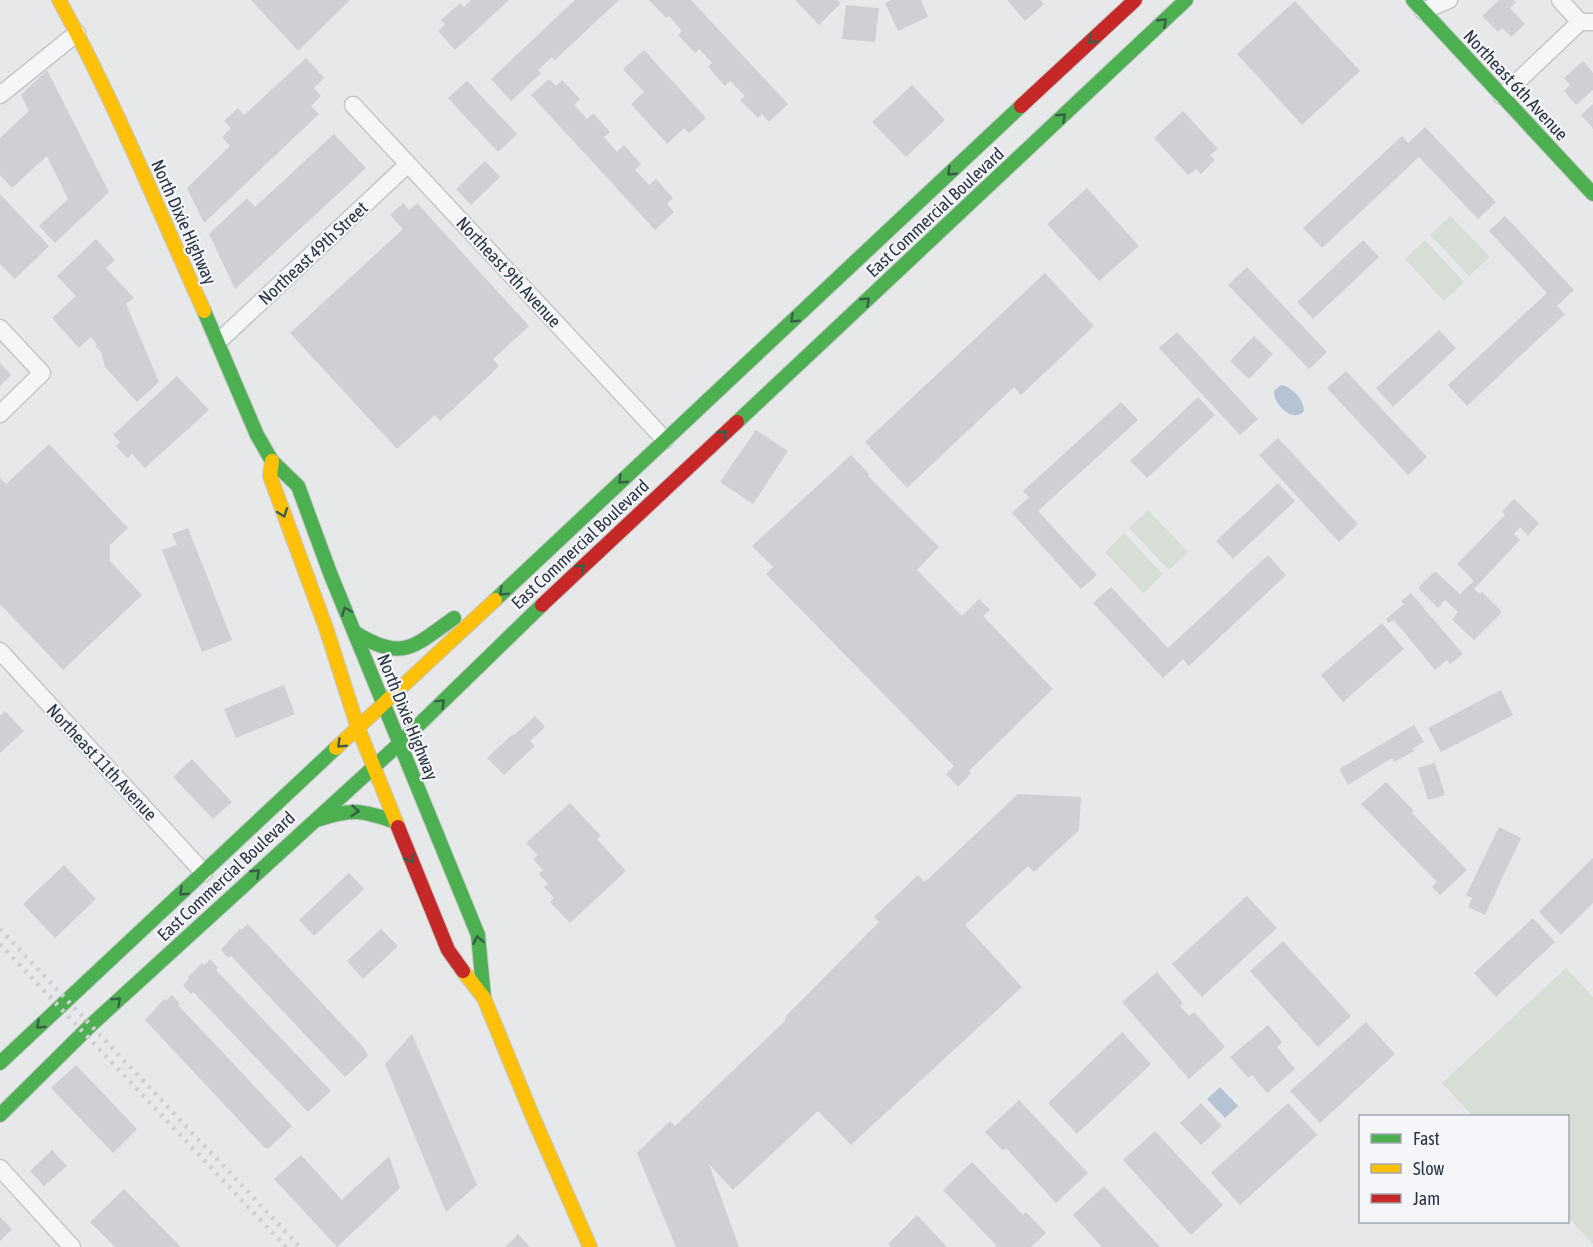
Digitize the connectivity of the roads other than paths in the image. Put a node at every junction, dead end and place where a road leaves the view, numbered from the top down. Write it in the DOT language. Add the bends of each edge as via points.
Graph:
graph roads {
  1 [pos="59,0"];
  2 [pos="1135,0"];
  3 [pos="1186,0"];
  4 [pos="1449,0"];
  5 [pos="1560,0"];
  6 [pos="1421,4"];
  7 [pos="1587,22"];
  8 [pos="77,33"];
  9 [pos="1066,64"];
  10 [pos="0,94"];
  11 [pos="1502,96"];
  12 [pos="353,105"];
  13 [pos="408,164"];
  14 [pos="955,188"];
  15 [pos="1593,194"];
  16 [pos="922,200"];
  17 [pos="948,202"];
  18 [pos="921,218"];
  19 [pos="947,225"];
  20 [pos="818,327"];
  21 [pos="0,328"];
  22 [pos="218,342"];
  23 [pos="767,344"];
  24 [pos="812,352"];
  25 [pos="0,414"];
  26 [pos="700,425"];
  27 [pos="665,440"];
  28 [pos="687,449"];
  29 [pos="272,461"];
  30 [pos="661,463"];
  31 [pos="682,473"];
  32 [pos="619,515"];
  33 [pos="618,534"];
  34 [pos="479,615"];
  35 [pos="354,632"];
  36 [pos="0,651"];
  37 [pos="383,704"];
  38 [pos="358,728"];
  39 [pos="399,744"];
  40 [pos="374,765"];
  41 [pos="313,821"];
  42 [pos="396,822"];
  43 [pos="204,873"];
  44 [pos="484,998"];
  45 [pos="0,1063"];
  46 [pos="0,1115"];
  47 [pos="0,1168"];
  48 [pos="72,1247"];
  49 [pos="590,1247"];
  1 -- 8 [label="main road, North Dixie Highway"];
  2 -- 9 [label="main road, East Commercial Boulevard, one-way"];
  19 -- 3 [label="main road, East Commercial Boulevard, one-way"];
  4 -- 6 [label="street"];
  5 -- 7 [label="street"];
  6 -- 11 [label="main road, Northeast 6th Avenue"];
  7 -- 11 [label="street"];
  8 -- 10 [label="street"];
  8 -- 22 [label="main road, North Dixie Highway"];
  9 -- 14 [label="main road" via="1050,96"];
  9 -- 16 [label="main road, East Commercial Boulevard, one-way"];
  11 -- 15 [label="main road, Northeast 6th Avenue"];
  12 -- 13 [label="street, Northeast 9th Avenue"];
  13 -- 22 [label="street, Northeast 49th Street"];
  13 -- 27 [label="street, Northeast 9th Avenue"];
  16 -- 18 [label="main road"];
  16 -- 23 [label="main road, East Commercial Boulevard, one-way"];
  17 -- 19 [label="main road"];
  24 -- 19 [label="main road, East Commercial Boulevard, one-way"];
  20 -- 24 [label="main road"];
  21 -- 25 [label="street" via="42,373"];
  22 -- 29 [label="main road, North Dixie Highway"];
  23 -- 26 [label="main road" via="760,368"];
  23 -- 27 [label="main road, East Commercial Boulevard"];
  31 -- 24 [label="main road, East Commercial Boulevard, one-way"];
  27 -- 30 [label="main road"];
  27 -- 34 [label="main road, East Commercial Boulevard, one-way"];
  28 -- 31 [label="main road"];
  35 -- 29 [label="main road, North Dixie Highway, one-way" via="298,486"];
  29 -- 38 [label="main road, North Dixie Highway, one-way" via="270,476"];
  31 -- 33 [label="main road, East Commercial Boulevard"];
  32 -- 33 [label="main road"];
  39 -- 33 [label="main road, East Commercial Boulevard, one-way"];
  34 -- 35 [label="main road" via="458,616 407,649 373,645"];
  34 -- 37 [label="main road, East Commercial Boulevard"];
  35 -- 37 [label="main road, North Dixie Highway"];
  36 -- 43 [label="street, Northeast 11th Avenue"];
  37 -- 38 [label="main road, East Commercial Boulevard"];
  37 -- 39 [label="main road, North Dixie Highway"];
  38 -- 40 [label="main road, North Dixie Highway"];
  38 -- 43 [label="main road, East Commercial Boulevard, one-way"];
  39 -- 40 [label="main road, East Commercial Boulevard"];
  44 -- 39 [label="main road, North Dixie Highway, one-way" via="478,935"];
  40 -- 41 [label="main road, East Commercial Boulevard"];
  40 -- 42 [label="main road, North Dixie Highway"];
  41 -- 42 [label="main road, one-way" via="343,810 362,810"];
  46 -- 41 [label="main road, East Commercial Boulevard, one-way"];
  42 -- 44 [label="main road, North Dixie Highway, one-way" via="447,950"];
  43 -- 45 [label="main road, East Commercial Boulevard, one-way"];
  44 -- 49 [label="main road, North Dixie Highway"];
  47 -- 48 [label="street"];
}
